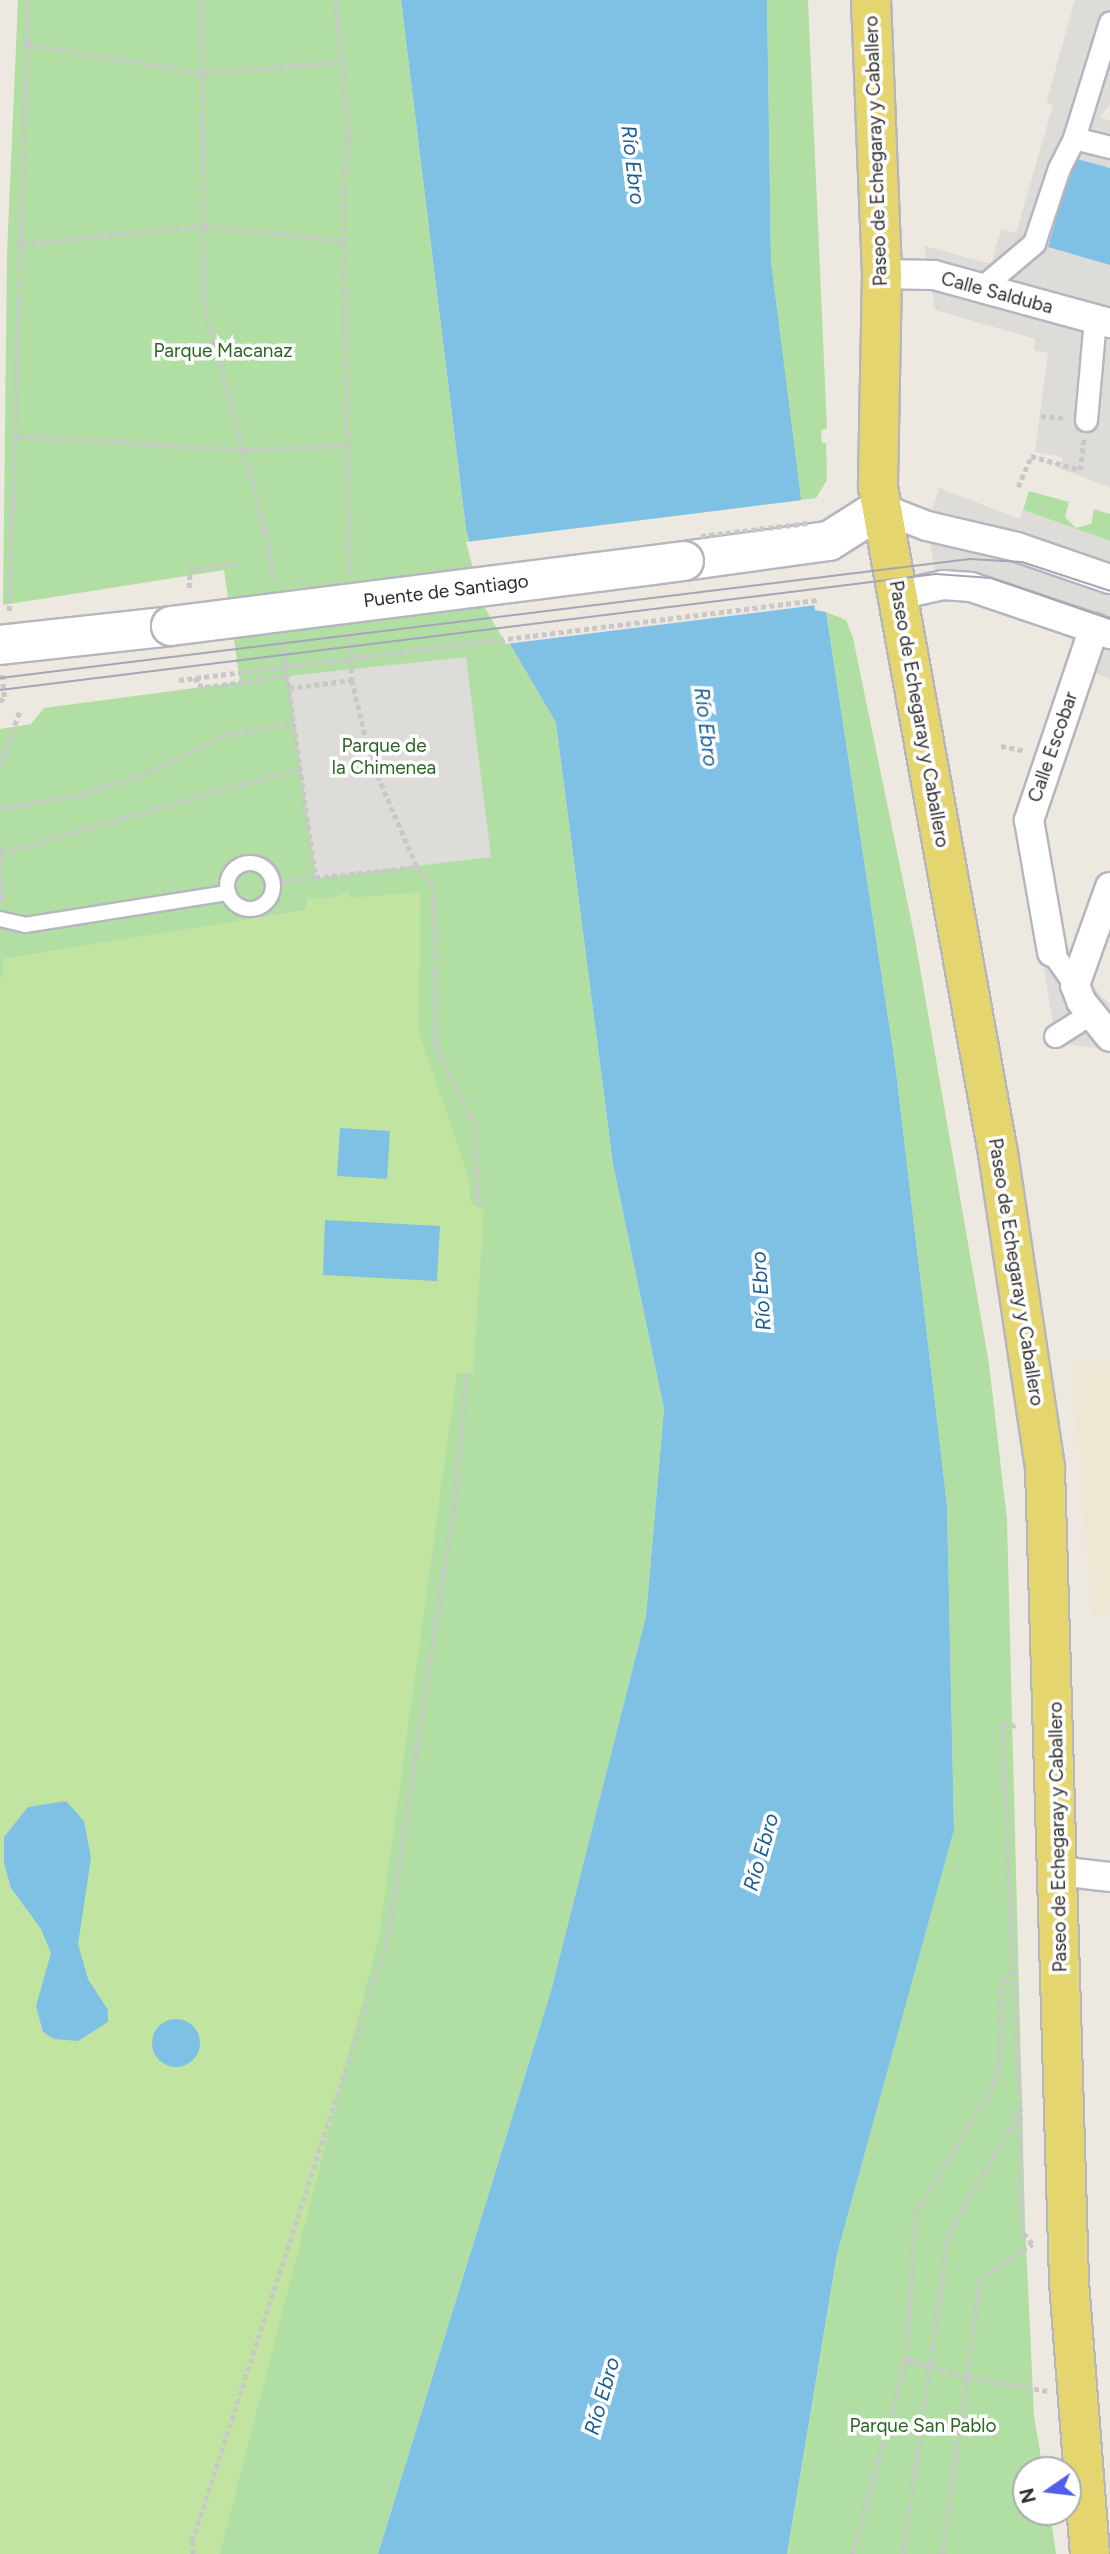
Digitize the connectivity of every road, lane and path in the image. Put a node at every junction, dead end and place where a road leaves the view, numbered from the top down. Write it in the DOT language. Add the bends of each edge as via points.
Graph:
graph roads {
  1 [pos="28,0"];
  2 [pos="202,0"];
  3 [pos="336,0"];
  4 [pos="871,0"];
  5 [pos="1110,22"];
  6 [pos="27,44"];
  7 [pos="341,62"];
  8 [pos="202,73"];
  9 [pos="1074,138"];
  10 [pos="1110,147"];
  11 [pos="203,226"];
  12 [pos="344,241"];
  13 [pos="22,244"];
  14 [pos="882,274"];
  15 [pos="981,288"];
  16 [pos="1102,321"];
  17 [pos="1041,416"];
  18 [pos="1077,419"];
  19 [pos="17,436"];
  20 [pos="348,444"];
  21 [pos="244,450"];
  22 [pos="1018,487"];
  23 [pos="881,508"];
  24 [pos="237,563"];
  25 [pos="1110,579"];
  26 [pos="188,588"];
  27 [pos="350,590"];
  28 [pos="898,595"];
  29 [pos="276,598"];
  30 [pos="817,600"];
  31 [pos="4,628"];
  32 [pos="351,630"];
  33 [pos="1102,631"];
  34 [pos="282,637"];
  35 [pos="1,666"];
  36 [pos="288,676"];
  37 [pos="197,677"];
  38 [pos="179,680"];
  39 [pos="352,680"];
  40 [pos="289,688"];
  41 [pos="0,702"];
  42 [pos="20,710"];
  43 [pos="294,723"];
  44 [pos="0,765"];
  45 [pos="300,767"];
  46 [pos="0,808"];
  47 [pos="0,845"];
  48 [pos="1,853"];
  49 [pos="416,867"];
  50 [pos="316,878"];
  51 [pos="274,882"];
  52 [pos="1110,887"];
  53 [pos="228,893"];
  54 [pos="1,920"];
  55 [pos="1052,952"];
  56 [pos="1075,985"];
  57 [pos="1090,1014"];
  58 [pos="1055,1036"];
  59 [pos="1110,1037"];
  60 [pos="479,1208"];
  61 [pos="467,1373"];
  62 [pos="1019,1725"];
  63 [pos="1059,1871"];
  64 [pos="1110,1877"];
  65 [pos="1014,1963"];
  66 [pos="1020,2112"];
  67 [pos="906,2360"];
  68 [pos="932,2369"];
  69 [pos="967,2377"];
  70 [pos="1054,2378"];
  71 [pos="1039,2391"];
  72 [pos="1055,2391"];
  73 [pos="193,2554"];
  74 [pos="852,2554"];
  75 [pos="902,2554"];
  76 [pos="942,2554"];
  77 [pos="1090,2554"];
  1 -- 6 [label="path"];
  2 -- 8 [label="path"];
  3 -- 7 [label="path"];
  4 -- 14 [label="main road, Paseo de Echegaray y Caballero"];
  5 -- 9 [label="street"];
  6 -- 8 [label="path"];
  6 -- 13 [label="path"];
  7 -- 8 [label="path"];
  7 -- 12 [label="path" via="349,137"];
  8 -- 11 [label="path"];
  9 -- 10 [label="street"];
  9 -- 15 [label="street" via="1034,243"];
  11 -- 12 [label="path"];
  11 -- 13 [label="path"];
  11 -- 21 [label="path" via="204,306"];
  12 -- 20 [label="path"];
  13 -- 19 [label="path"];
  14 -- 15 [label="street, Calle Salduba" via="934,275"];
  14 -- 23 [label="main road, Paseo de Echegaray y Caballero"];
  15 -- 16 [label="street, Calle Salduba"];
  16 -- 18 [label="street"];
  17 -- 18 [label="path"];
  18 -- 22 [label="path" via="1080,470 1031,456"];
  19 -- 21 [label="path"];
  19 -- 31 [label="path"];
  20 -- 21 [label="path"];
  20 -- 27 [label="path"];
  21 -- 29 [label="path" via="267,535"];
  23 -- 25 [label="street" via="927,526 1017,547"];
  23 -- 28 [label="main road, Paseo de Echegaray y Caballero"];
  23 -- 31 [label="main road, Puente de Santiago, bridge" via="846,534 810,545 171,626"];
  24 -- 26 [label="path" via="190,570"];
  28 -- 33 [label="street" via="943,586 971,587"];
  28 -- 63 [label="main road, Paseo de Echegaray y Caballero" via="1035,1386 1051,1569"];
  30 -- 37 [label="path, bridge"];
  32 -- 39 [label="path"];
  33 -- 55 [label="street, Calle Escobar" via="1029,820"];
  34 -- 36 [label="path"];
  35 -- 41 [label="path" via="4,697"];
  36 -- 37 [label="path" via="205,687 198,685"];
  36 -- 40 [label="path"];
  37 -- 38 [label="path, bridge"];
  39 -- 40 [label="path"];
  39 -- 49 [label="path" via="372,760"];
  40 -- 43 [label="path"];
  42 -- 44 [label="path"];
  43 -- 45 [label="path"];
  43 -- 46 [label="path" via="226,735 148,772 81,796"];
  45 -- 48 [label="path"];
  45 -- 50 [label="path"];
  47 -- 48 [label="path"];
  48 -- 54 [label="path"];
  49 -- 50 [label="path"];
  49 -- 60 [label="path" via="433,887 436,1047 475,1125"];
  50 -- 51 [label="path"];
  51 -- 53 [label="lane" via="268,902 255,909 242,908"];
  51 -- 53 [label="lane" via="262,865 242,863 231,872"];
  52 -- 56 [label="street"];
  53 -- 54 [label="lane" via="25,925"];
  55 -- 56 [label="street, Calle Escobar"];
  56 -- 57 [label="street"];
  57 -- 58 [label="street"];
  57 -- 59 [label="street"];
  61 -- 73 [label="path" via="453,1510 387,1942 192,2541"];
  62 -- 65 [label="path" via="1002,1726"];
  63 -- 64 [label="street"];
  63 -- 77 [label="main road, Paseo de Echegaray y Caballero" via="1069,2282"];
  65 -- 66 [label="path"];
  65 -- 67 [label="path" via="1001,1991 1000,2062 993,2085 915,2214"];
  66 -- 68 [label="path" via="948,2234"];
  66 -- 69 [label="path" via="1020,2231 1032,2244 980,2279"];
  67 -- 68 [label="path"];
  67 -- 74 [label="path"];
  68 -- 69 [label="path"];
  68 -- 75 [label="path"];
  69 -- 71 [label="path"];
  69 -- 76 [label="path"];
  70 -- 72 [label="path"];
}
